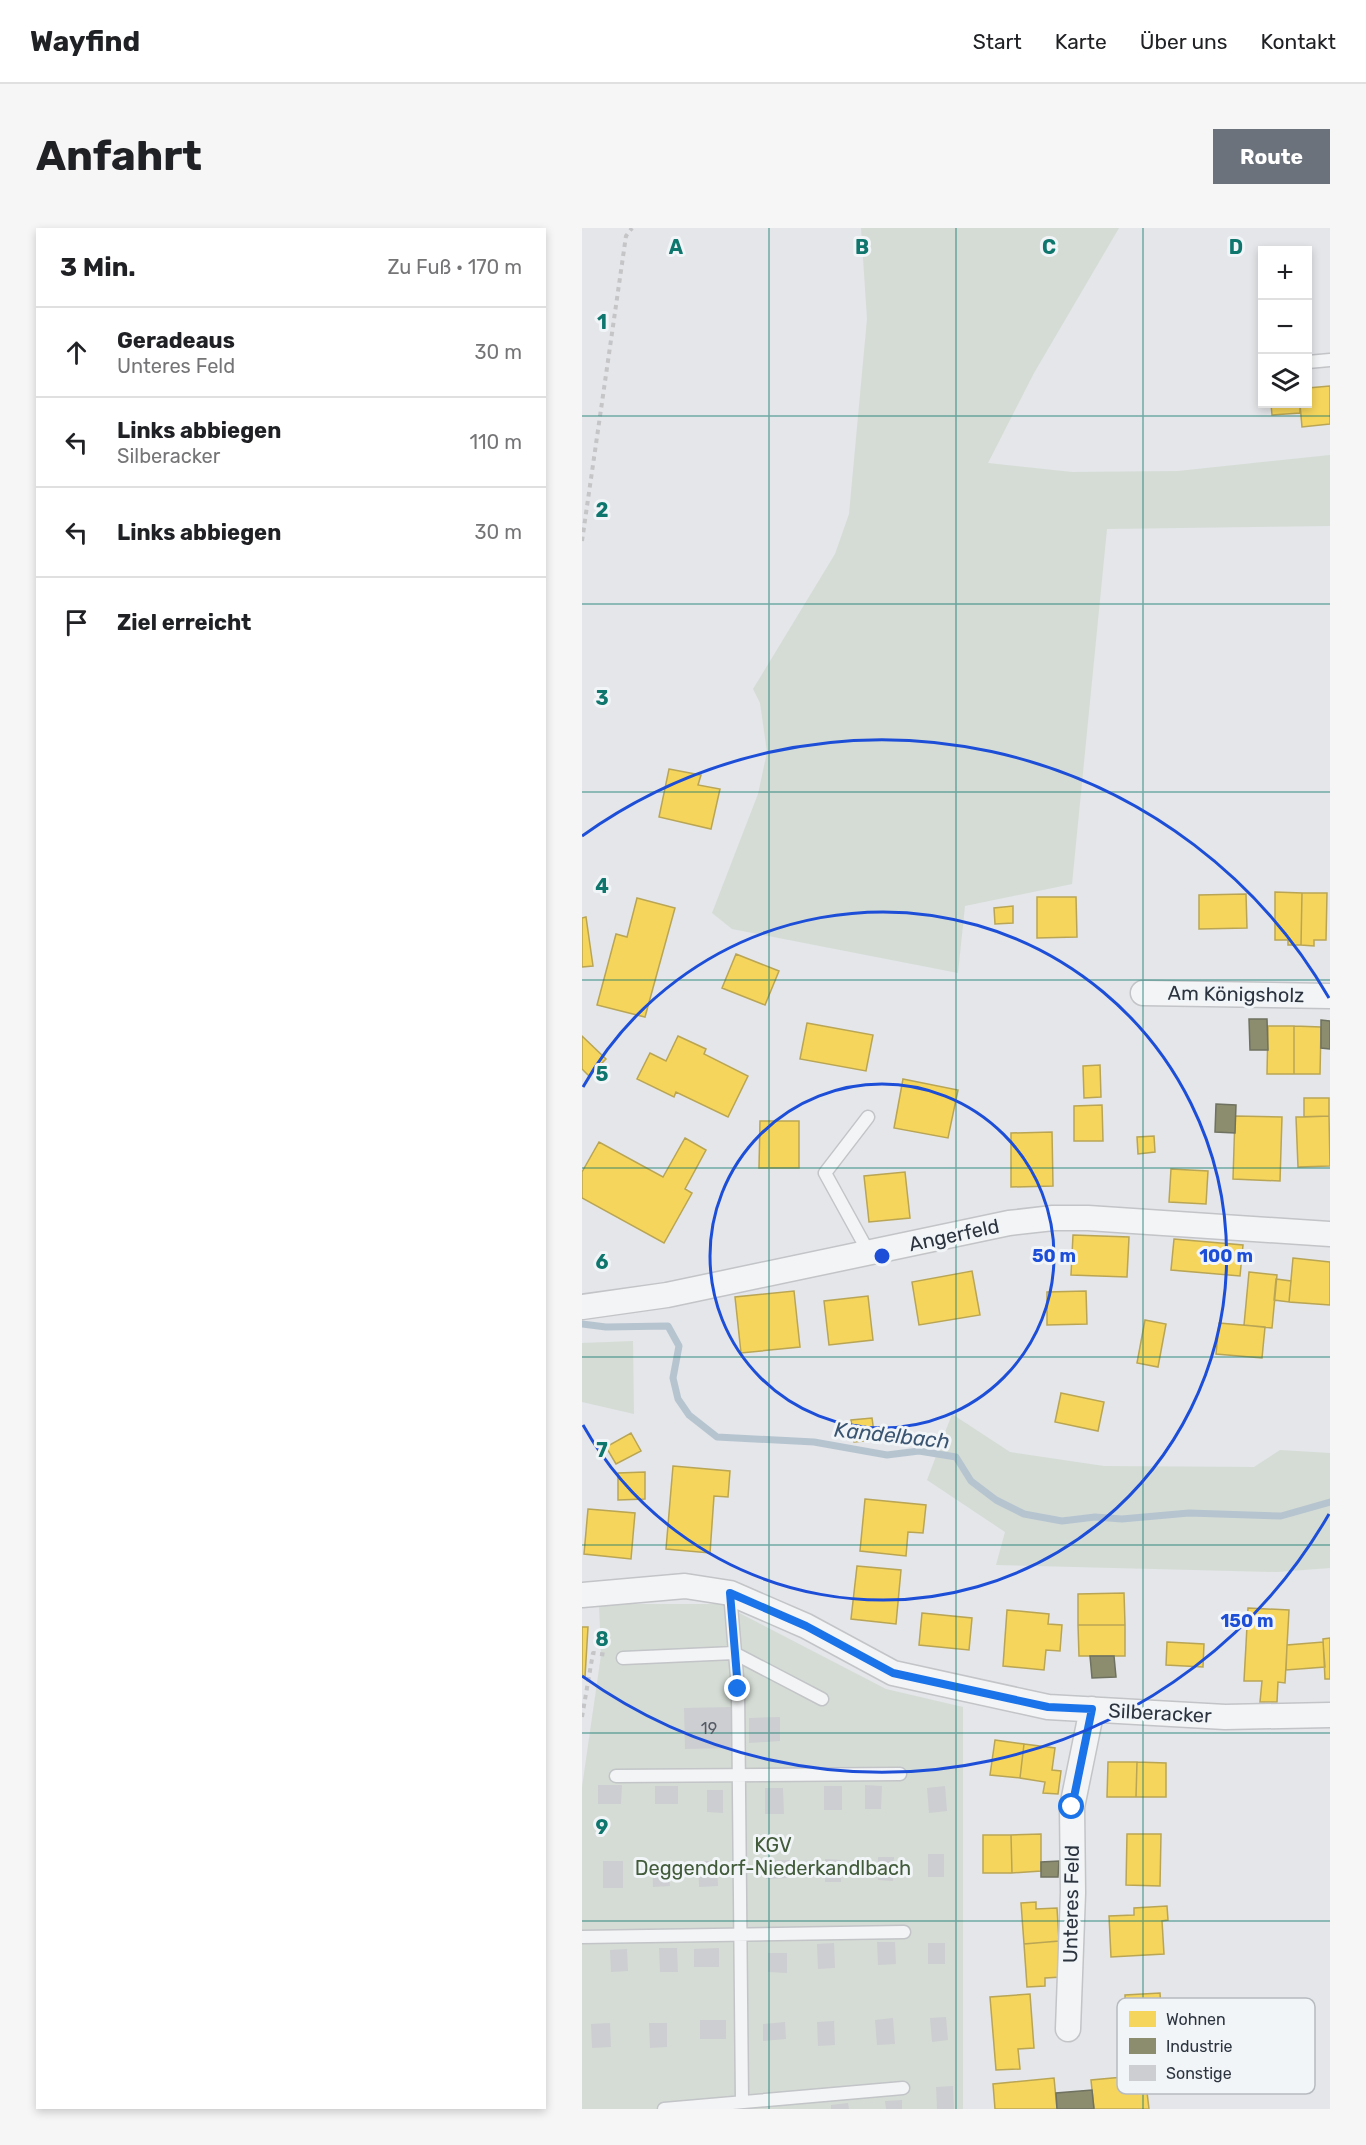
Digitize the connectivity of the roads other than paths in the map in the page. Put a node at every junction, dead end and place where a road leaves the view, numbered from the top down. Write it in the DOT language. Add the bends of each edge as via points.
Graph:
graph roads {
  1 [pos="1330,360"];
  2 [pos="1312,362"];
  3 [pos="1143,993"];
  4 [pos="1330,996"];
  5 [pos="868,1117"];
  6 [pos="1330,1234"];
  7 [pos="869,1253"];
  8 [pos="582,1307"];
  9 [pos="730,1593"];
  10 [pos="582,1595"];
  11 [pos="734,1653"];
  12 [pos="623,1658"];
  13 [pos="822,1699"];
  14 [pos="1092,1709"];
  15 [pos="1330,1715"];
  16 [pos="900,1774"];
  17 [pos="738,1775"];
  18 [pos="616,1776"];
  19 [pos="904,1932"];
  20 [pos="739,1935"];
  21 [pos="582,1937"];
  22 [pos="1068,2029"];
  23 [pos="903,2088"];
  24 [pos="742,2102"];
  25 [pos="664,2109"];
  1 -- 2 [label="lane"];
  3 -- 4 [label="street, Am Königsholz"];
  5 -- 7 [label="lane" via="825,1173"];
  6 -- 7 [label="street, Angerfeld" via="1053,1218 1009,1223"];
  7 -- 8 [label="street, Angerfeld" via="667,1295"];
  9 -- 10 [label="street, Silberacker" via="685,1586"];
  9 -- 11 [label="lane"];
  9 -- 14 [label="street, Silberacker" via="806,1626 893,1673 1048,1707"];
  11 -- 12 [label="lane"];
  11 -- 13 [label="lane"];
  11 -- 17 [label="lane"];
  14 -- 15 [label="street, Silberacker" via="1225,1717"];
  14 -- 22 [label="street, Unteres Feld" via="1072,1807"];
  16 -- 17 [label="lane"];
  17 -- 18 [label="lane"];
  17 -- 20 [label="lane"];
  19 -- 20 [label="lane"];
  20 -- 21 [label="lane"];
  20 -- 24 [label="lane"];
  23 -- 24 [label="lane"];
  24 -- 25 [label="lane"];
}
